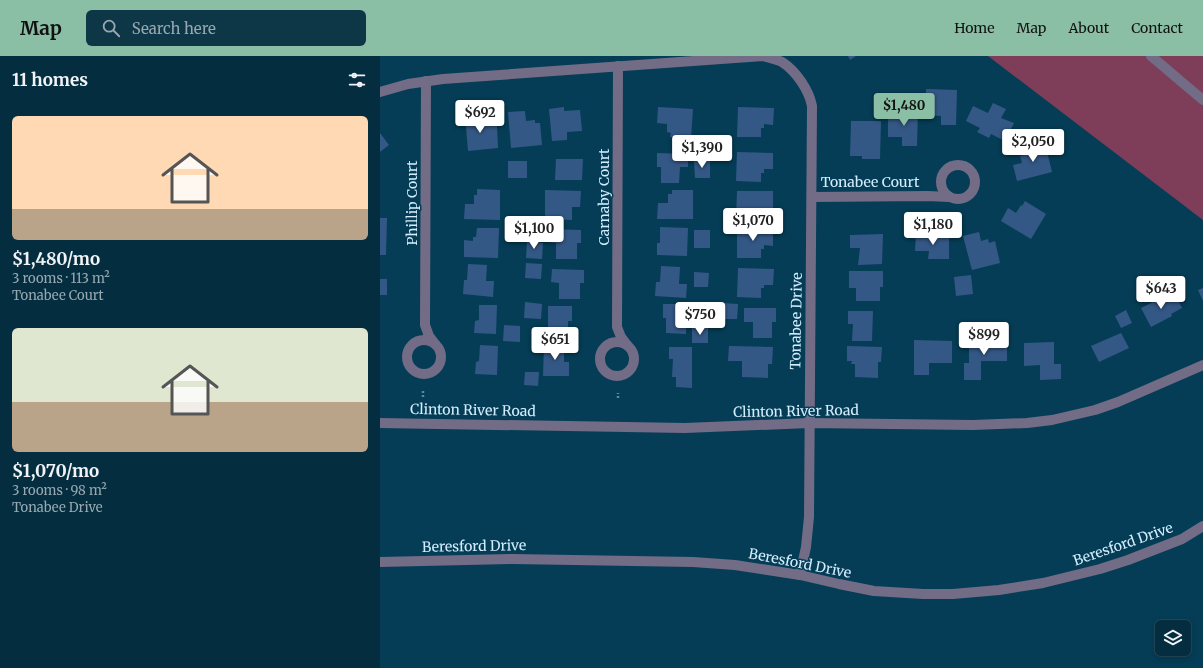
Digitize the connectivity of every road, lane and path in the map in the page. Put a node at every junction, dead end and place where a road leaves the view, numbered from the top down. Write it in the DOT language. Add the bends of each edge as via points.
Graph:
graph roads {
  1 [pos="1151,56"];
  2 [pos="618,66"];
  3 [pos="426,81"];
  4 [pos="380,92"];
  5 [pos="1203,100"];
  6 [pos="941,178"];
  7 [pos="928,196"];
  8 [pos="812,197"];
  9 [pos="950,197"];
  10 [pos="425,326"];
  11 [pos="617,327"];
  12 [pos="414,344"];
  13 [pos="435,344"];
  14 [pos="627,345"];
  15 [pos="606,346"];
  16 [pos="1203,365"];
  17 [pos="423,391"];
  18 [pos="618,393"];
  19 [pos="423,397"];
  20 [pos="618,398"];
  21 [pos="380,423"];
  22 [pos="809,423"];
  23 [pos="1203,526"];
  24 [pos="380,562"];
  25 [pos="800,575"];
  1 -- 5 [label="street"];
  2 -- 3 [label="street, Tonabee Drive"];
  2 -- 8 [label="street, Tonabee Drive" via="763,56 782,62 810,97"];
  2 -- 11 [label="street, Carnaby Court"];
  3 -- 4 [label="street, Tonabee Drive"];
  3 -- 10 [label="street, Phillip Court"];
  6 -- 7 [label="street, Tonabee Court"];
  6 -- 9 [label="street" via="942,189"];
  6 -- 9 [label="street, Tonabee Court" via="948,168 958,165 968,169 974,178 973,189 966,197"];
  7 -- 8 [label="street, Tonabee Court"];
  7 -- 9 [label="street, Tonabee Court"];
  8 -- 22 [label="street, Tonabee Drive"];
  10 -- 12 [label="street, Phillip Court"];
  10 -- 13 [label="street, Phillip Court"];
  11 -- 14 [label="street, Carnaby Court"];
  11 -- 15 [label="street, Carnaby Court"];
  12 -- 13 [label="street" via="425,340"];
  12 -- 13 [label="street, Phillip Court" via="407,359 412,369 421,374 432,372 440,364 441,353"];
  14 -- 15 [label="street" via="617,342"];
  14 -- 15 [label="street, Carnaby Court" via="634,355 634,360 630,370 620,376 609,374 602,366 600,355"];
  16 -- 22 [label="street, Clinton River Road" via="1118,402 1052,420 973,425"];
  17 -- 19 [label="path"];
  18 -- 20 [label="path"];
  21 -- 22 [label="street, Clinton River Road" via="686,428"];
  22 -- 25 [label="street, Tonabee Drive" via="809,517"];
  23 -- 25 [label="street, Beresford Drive" via="1182,539 1100,569 1043,584 999,590 953,594 874,591"];
  24 -- 25 [label="street, Beresford Drive" via="513,559 693,562 735,565"];
}
